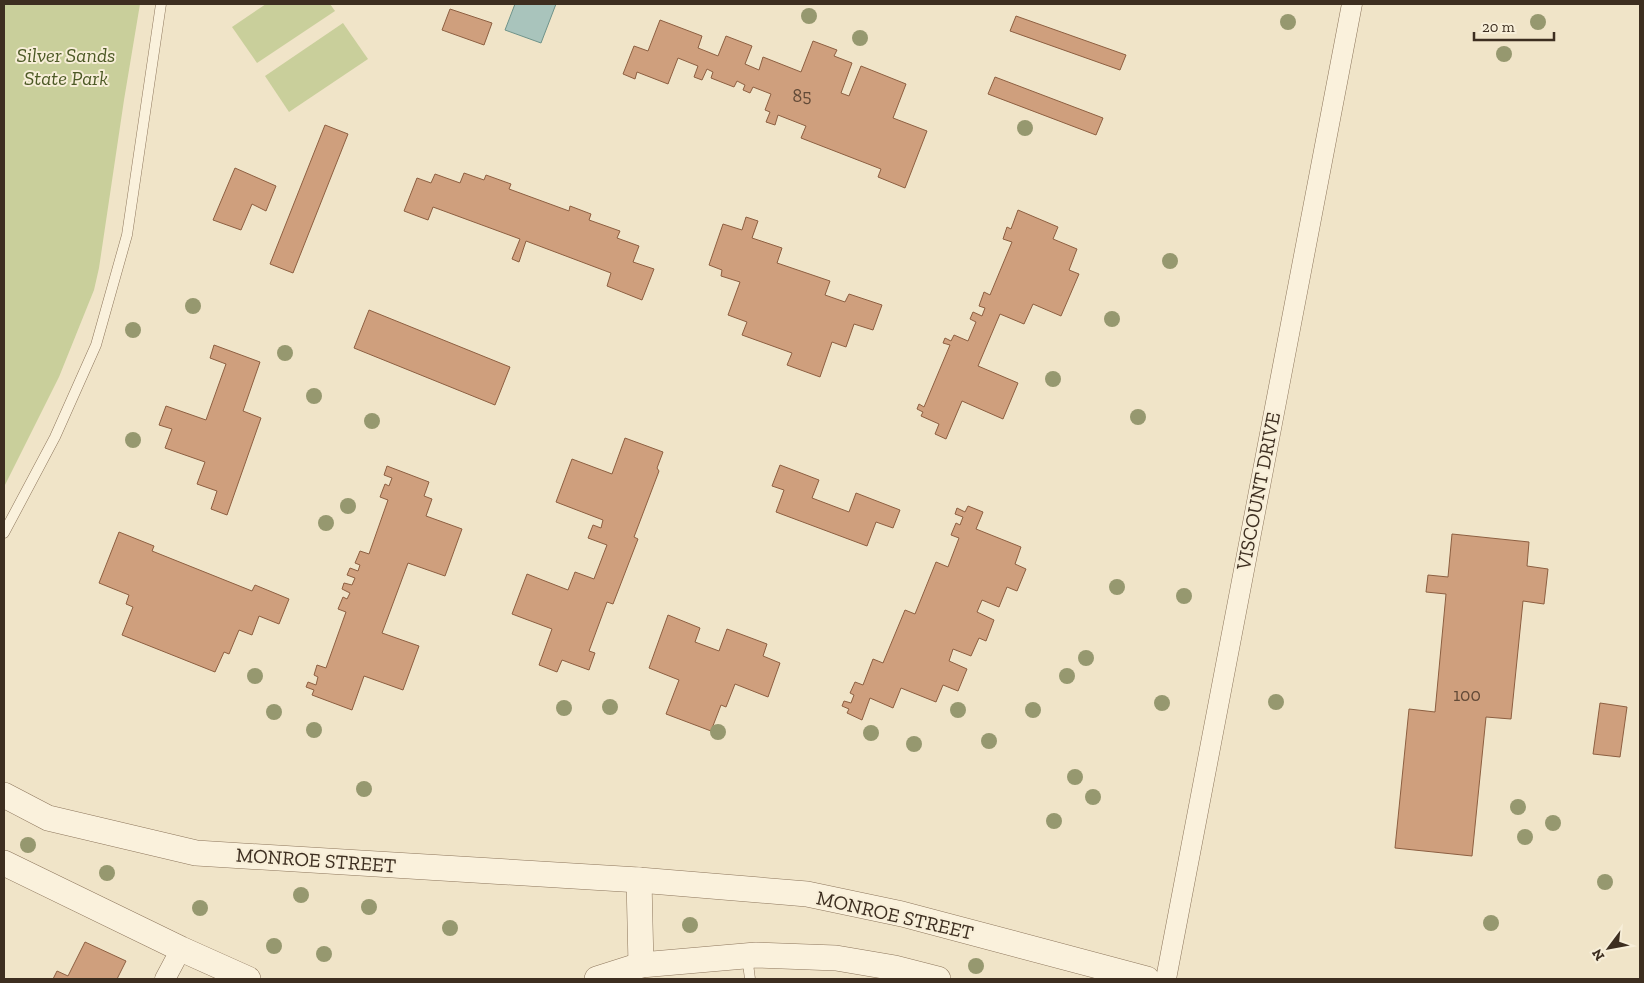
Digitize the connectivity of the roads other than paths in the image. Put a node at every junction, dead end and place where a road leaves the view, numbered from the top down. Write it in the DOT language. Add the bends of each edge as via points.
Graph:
graph roads {
  1 [pos="161,4"];
  2 [pos="1352,4"];
  3 [pos="4,534"];
  4 [pos="4,795"];
  5 [pos="4,863"];
  6 [pos="638,880"];
  7 [pos="181,949"];
  8 [pos="640,965"];
  9 [pos="748,967"];
  10 [pos="165,979"];
  11 [pos="248,979"];
  12 [pos="597,979"];
  13 [pos="938,979"];
  14 [pos="1147,979"];
  15 [pos="1166,979"];
  1 -- 3 [label="lane" via="127,235 96,345 55,437"];
  2 -- 15 [label="street, VISCOUNT DRIVE"];
  4 -- 6 [label="street, MONROE STREET" via="48,818 196,853"];
  5 -- 7 [label="street"];
  6 -- 8 [label="street"];
  6 -- 14 [label="street, MONROE STREET" via="808,894 902,914"];
  7 -- 10 [label="street"];
  7 -- 11 [label="street"];
  8 -- 9 [label="street"];
  8 -- 12 [label="street"];
  9 -- 13 [label="street" via="836,958"];
}
